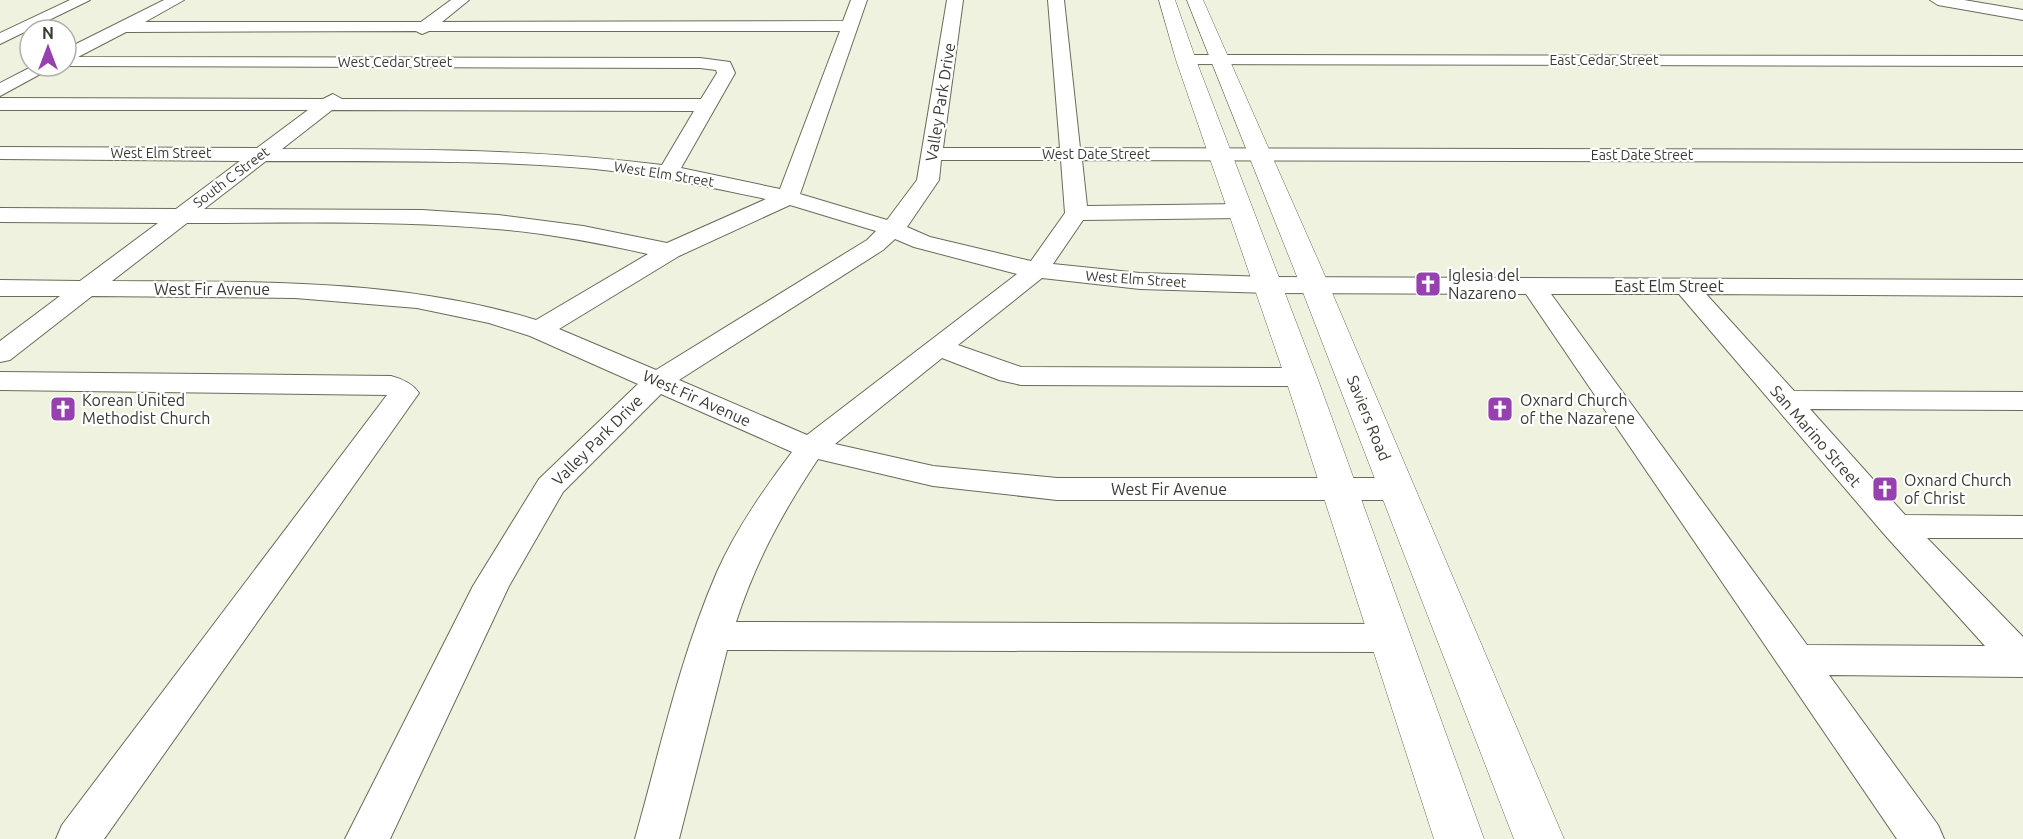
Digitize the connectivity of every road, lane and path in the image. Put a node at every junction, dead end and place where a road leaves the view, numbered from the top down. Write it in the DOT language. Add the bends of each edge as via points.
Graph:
graph roads {
  1 [pos="82,0"];
  2 [pos="176,0"];
  3 [pos="460,0"];
  4 [pos="859,0"];
  5 [pos="954,0"];
  6 [pos="1056,0"];
  7 [pos="1167,0"];
  8 [pos="1195,0"];
  9 [pos="1938,0"];
  10 [pos="2023,15"];
  11 [pos="426,26"];
  12 [pos="850,26"];
  13 [pos="122,27"];
  14 [pos="0,39"];
  15 [pos="78,50"];
  16 [pos="1186,60"];
  17 [pos="1221,60"];
  18 [pos="2023,61"];
  19 [pos="78,62"];
  20 [pos="381,62"];
  21 [pos="18,75"];
  22 [pos="0,76"];
  23 [pos="22,78"];
  24 [pos="0,90"];
  25 [pos="329,103"];
  26 [pos="0,104"];
  27 [pos="708,105"];
  28 [pos="0,153"];
  29 [pos="1222,153"];
  30 [pos="1260,153"];
  31 [pos="261,154"];
  32 [pos="932,154"];
  33 [pos="1072,154"];
  34 [pos="2023,156"];
  35 [pos="668,172"];
  36 [pos="788,197"];
  37 [pos="1242,211"];
  38 [pos="1076,213"];
  39 [pos="0,215"];
  40 [pos="182,215"];
  41 [pos="892,229"];
  42 [pos="670,251"];
  43 [pos="1037,270"];
  44 [pos="1269,285"];
  45 [pos="1314,285"];
  46 [pos="1533,286"];
  47 [pos="1685,286"];
  48 [pos="0,288"];
  49 [pos="86,288"];
  50 [pos="2023,288"];
  51 [pos="539,330"];
  52 [pos="937,347"];
  53 [pos="0,354"];
  54 [pos="1301,377"];
  55 [pos="0,381"];
  56 [pos="658,381"];
  57 [pos="1784,400"];
  58 [pos="2023,401"];
  59 [pos="810,448"];
  60 [pos="1339,489"];
  61 [pos="1398,489"];
  62 [pos="1896,526"];
  63 [pos="2023,527"];
  64 [pos="712,636"];
  65 [pos="1388,638"];
  66 [pos="1797,660"];
  67 [pos="2022,662"];
  68 [pos="78,839"];
  69 [pos="367,839"];
  70 [pos="657,839"];
  71 [pos="1459,839"];
  72 [pos="1539,839"];
  73 [pos="1922,839"];
  1 -- 14 [label="street"];
  2 -- 13 [label="street"];
  3 -- 11 [label="street, South C Street"];
  4 -- 12 [label="street"];
  5 -- 32 [label="street, Valley Park Drive"];
  6 -- 33 [label="street"];
  7 -- 16 [label="main road"];
  8 -- 17 [label="main road, Saviers Road"];
  9 -- 10 [label="street"];
  11 -- 12 [label="street"];
  11 -- 13 [label="street"];
  11 -- 20 [label="street, South C Street"];
  12 -- 36 [label="street"];
  13 -- 15 [label="street"];
  16 -- 17 [label="street, East Cedar Street"];
  16 -- 29 [label="main road"];
  17 -- 18 [label="street, East Cedar Street"];
  17 -- 30 [label="main road, Saviers Road"];
  19 -- 20 [label="street, West Cedar Street"];
  20 -- 25 [label="street, South C Street"];
  20 -- 27 [label="street, West Cedar Street" via="724,66 726,73"];
  21 -- 22 [label="street"];
  23 -- 24 [label="street"];
  25 -- 26 [label="street"];
  25 -- 27 [label="street"];
  25 -- 31 [label="street, South C Street"];
  27 -- 35 [label="street"];
  28 -- 31 [label="street, West Elm Street"];
  29 -- 30 [label="street, West Date Street"];
  29 -- 33 [label="street, West Date Street"];
  29 -- 37 [label="main road"];
  30 -- 34 [label="street, East Date Street"];
  30 -- 45 [label="main road, Saviers Road"];
  31 -- 35 [label="street, West Elm Street" via="492,157"];
  31 -- 40 [label="street, South C Street"];
  32 -- 33 [label="street, West Date Street"];
  32 -- 41 [label="street, Valley Park Drive" via="928,180 919,197"];
  33 -- 38 [label="street"];
  35 -- 36 [label="street, West Elm Street"];
  36 -- 41 [label="street, West Elm Street"];
  36 -- 42 [label="street"];
  37 -- 38 [label="street"];
  37 -- 44 [label="main road"];
  38 -- 43 [label="street"];
  39 -- 40 [label="street"];
  40 -- 42 [label="street" via="498,222 583,233"];
  40 -- 49 [label="street, South C Street"];
  41 -- 43 [label="street, West Elm Street" via="922,242"];
  41 -- 56 [label="street, Valley Park Drive" via="875,245"];
  42 -- 51 [label="street"];
  43 -- 44 [label="street, West Elm Street" via="1140,281"];
  43 -- 52 [label="street"];
  44 -- 45 [label="street, West Elm Street"];
  44 -- 54 [label="main road"];
  45 -- 46 [label="street, East Elm Street"];
  45 -- 61 [label="main road, Saviers Road"];
  46 -- 47 [label="street, East Elm Street"];
  46 -- 66 [label="street"];
  47 -- 50 [label="street, East Elm Street"];
  47 -- 57 [label="street, San Marino Street"];
  48 -- 49 [label="street, West Fir Avenue"];
  49 -- 51 [label="street, West Fir Avenue" via="367,293 451,304"];
  49 -- 53 [label="street, South C Street"];
  51 -- 56 [label="street, West Fir Avenue"];
  52 -- 54 [label="street" via="1021,376"];
  52 -- 59 [label="street"];
  54 -- 60 [label="main road"];
  55 -- 68 [label="street" via="391,385 404,393"];
  56 -- 59 [label="street, West Fir Avenue"];
  56 -- 69 [label="street, Valley Park Drive" via="550,486 490,586"];
  57 -- 58 [label="street"];
  57 -- 62 [label="street, San Marino Street"];
  59 -- 60 [label="street, West Fir Avenue" via="933,476 1057,489"];
  59 -- 64 [label="street" via="770,505 735,571"];
  60 -- 61 [label="street, West Fir Avenue"];
  60 -- 65 [label="main road"];
  61 -- 72 [label="main road, Saviers Road"];
  62 -- 63 [label="street"];
  62 -- 67 [label="street, San Marino Street"];
  64 -- 65 [label="street"];
  64 -- 70 [label="street"];
  65 -- 71 [label="main road"];
  66 -- 67 [label="street"];
  66 -- 73 [label="street"];
}
